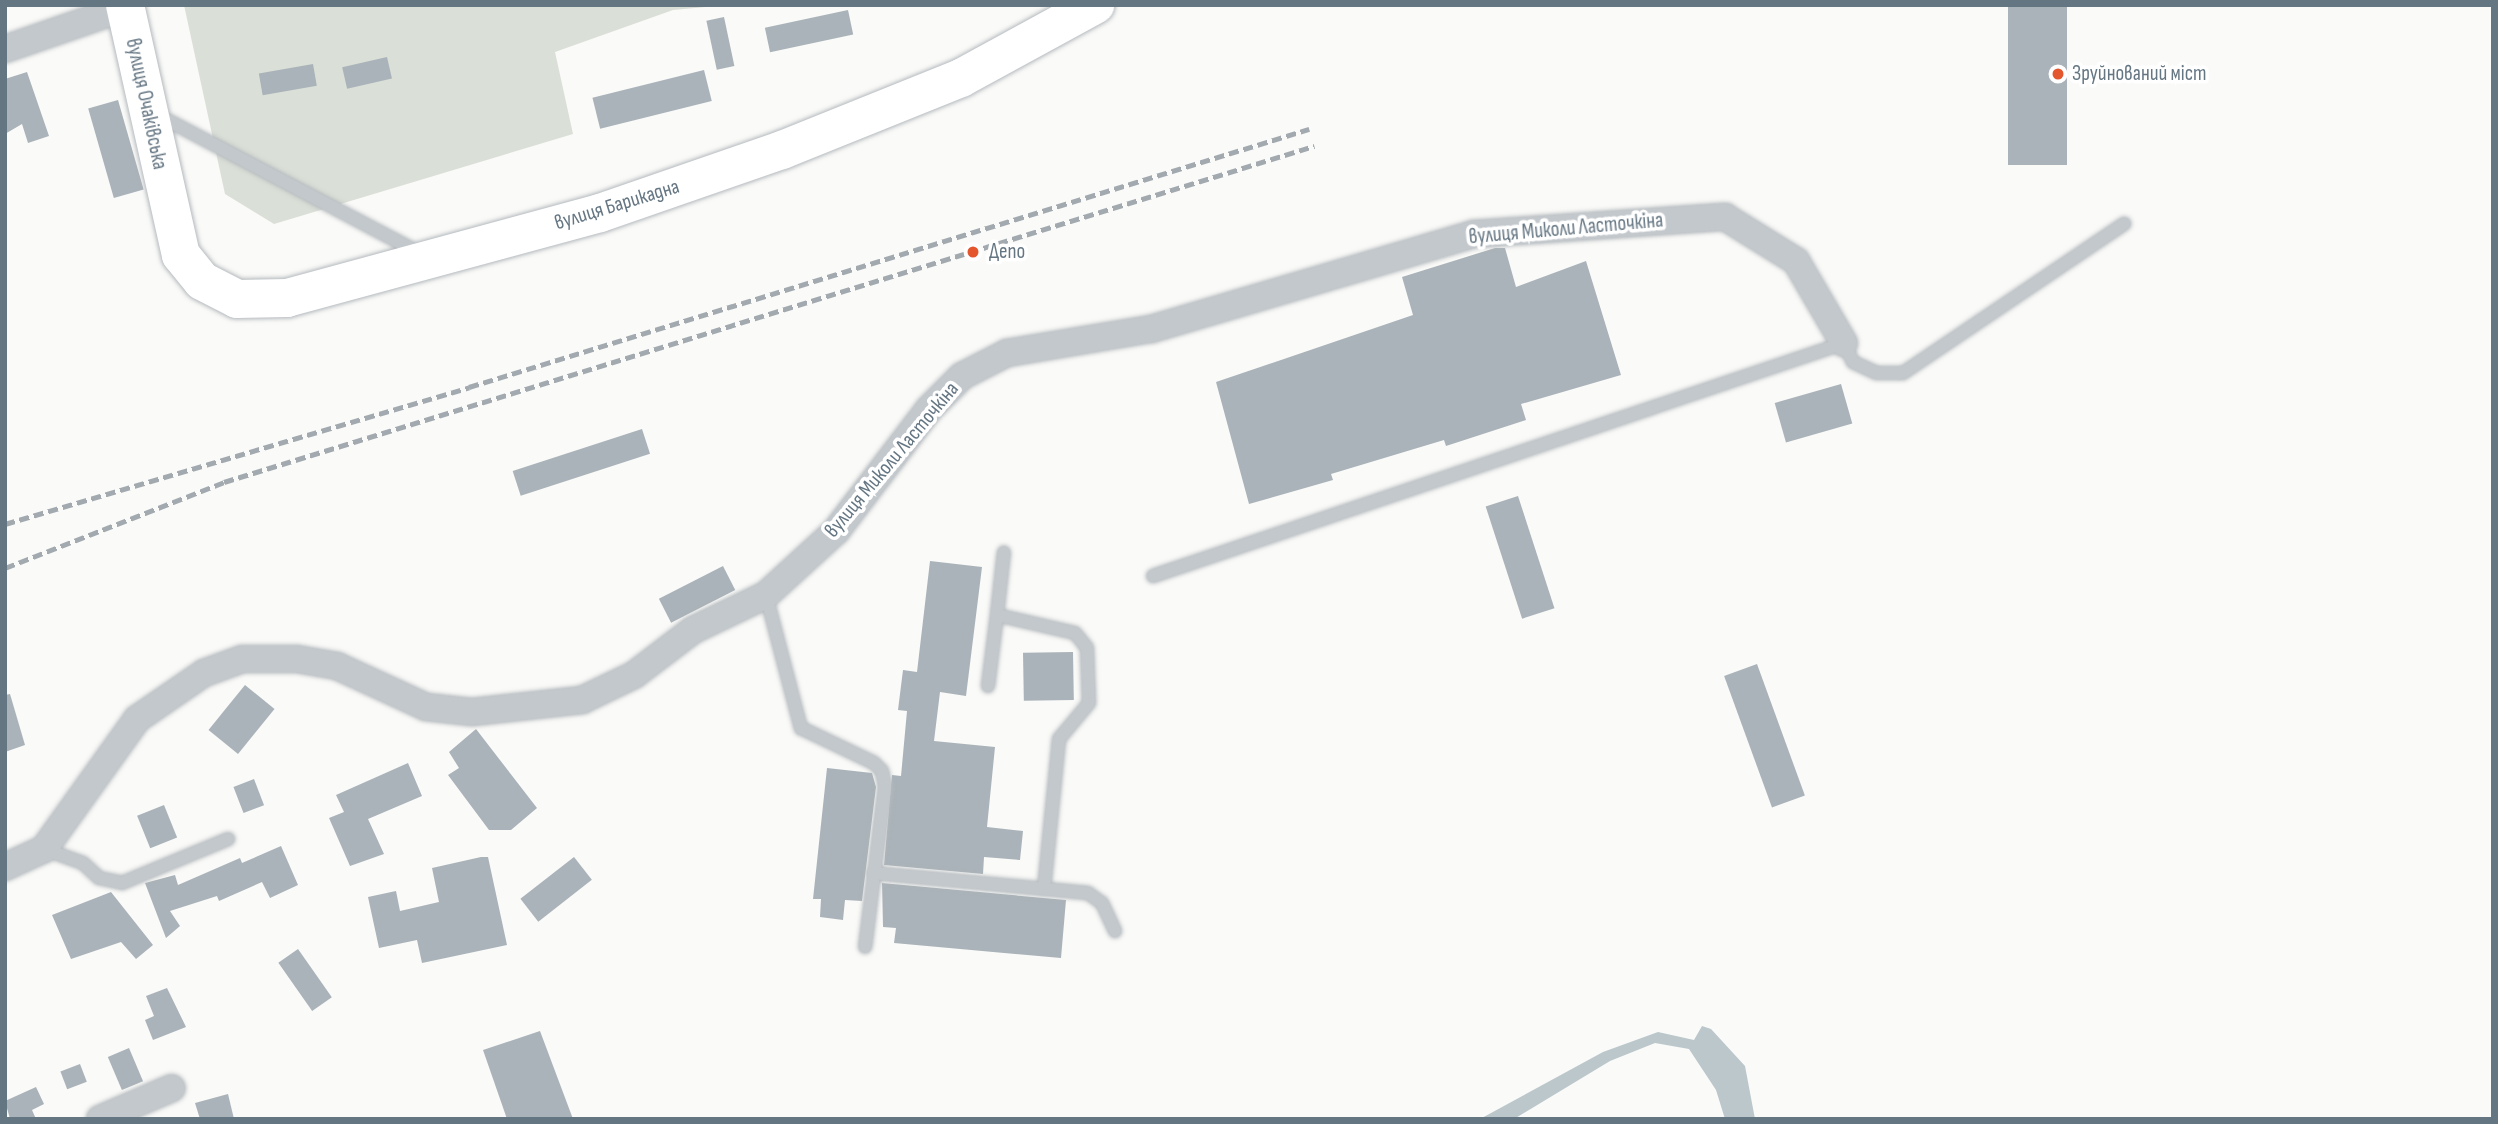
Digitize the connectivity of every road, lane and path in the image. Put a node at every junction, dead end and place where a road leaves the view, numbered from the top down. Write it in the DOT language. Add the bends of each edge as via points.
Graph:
graph roads {
  1 [pos="1095,5"];
  2 [pos="125,6"];
  3 [pos="5,49"];
  4 [pos="146,109"];
  5 [pos="166,203"];
  6 [pos="2124,224"];
  7 [pos="430,258"];
  8 [pos="1844,343"];
  9 [pos="1004,552"];
  10 [pos="1153,576"];
  11 [pos="766,595"];
  12 [pos="996,615"];
  13 [pos="988,686"];
  14 [pos="228,839"];
  15 [pos="44,849"];
  16 [pos="5,867"];
  17 [pos="873,873"];
  18 [pos="1044,889"];
  19 [pos="1115,930"];
  20 [pos="865,947"];
  21 [pos="172,1088"];
  22 [pos="100,1119"];
  1 -- 7 [label="main road, вулиця Барикадна" via="961,78 782,150 600,213"];
  2 -- 3 [label="street"];
  2 -- 4 [label="main road, вулиця Очаківська"];
  4 -- 5 [label="main road, вулиця Очаківська"];
  4 -- 7 [label="lane"];
  5 -- 7 [label="main road, вулиця Барикадна" via="181,255 202,281 237,299 287,298"];
  6 -- 8 [label="lane" via="1903,373 1877,373 1853,362"];
  8 -- 10 [label="lane"];
  8 -- 11 [label="street, вулиця Миколи Ласточкіна" via="1796,261 1725,216 1472,234 1151,329 1007,353 962,376 929,409 836,531"];
  9 -- 12 [label="lane"];
  11 -- 15 [label="street, вулиця Миколи Ласточкіна" via="693,630 624,680 582,700 536,707 472,712 426,707 337,666 297,659 242,659 204,673 137,719"];
  11 -- 17 [label="lane" via="801,728 883,771 885,787"];
  12 -- 13 [label="lane"];
  12 -- 18 [label="lane" via="1075,633 1087,648 1091,666 1089,703 1082,716 1062,729 1059,739"];
  14 -- 15 [label="lane" via="122,883 99,878 83,863"];
  15 -- 16 [label="street, вулиця Миколи Ласточкіна"];
  17 -- 18 [label="lane"];
  17 -- 20 [label="lane"];
  18 -- 19 [label="lane" via="1088,893 1102,903"];
  21 -- 22 [label="street"];
}
